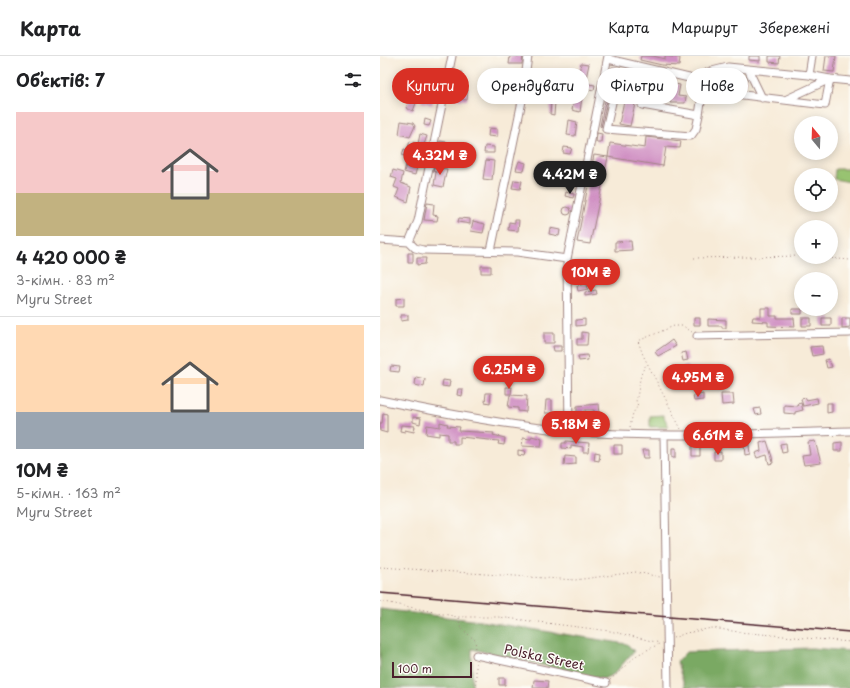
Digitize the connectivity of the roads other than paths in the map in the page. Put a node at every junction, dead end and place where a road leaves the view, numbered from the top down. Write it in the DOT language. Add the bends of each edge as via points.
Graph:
graph roads {
  1 [pos="452,56"];
  2 [pos="528,56"];
  3 [pos="812,56"];
  4 [pos="608,57"];
  5 [pos="724,68"];
  6 [pos="738,68"];
  7 [pos="748,69"];
  8 [pos="809,75"];
  9 [pos="686,77"];
  10 [pos="830,79"];
  11 [pos="850,81"];
  12 [pos="748,96"];
  13 [pos="762,98"];
  14 [pos="785,100"];
  15 [pos="612,104"];
  16 [pos="701,104"];
  17 [pos="642,105"];
  18 [pos="699,115"];
  19 [pos="380,240"];
  20 [pos="410,242"];
  21 [pos="491,251"];
  22 [pos="568,259"];
  23 [pos="850,333"];
  24 [pos="698,336"];
  25 [pos="380,400"];
  26 [pos="568,431"];
  27 [pos="850,432"];
  28 [pos="664,435"];
  29 [pos="476,655"];
  30 [pos="606,683"];
  31 [pos="668,688"];
  1 -- 20 [label="street" via="418,221"];
  2 -- 21 [label="street" via="522,101"];
  3 -- 8 [label="street"];
  4 -- 9 [label="street"];
  4 -- 22 [label="street"];
  5 -- 6 [label="street"];
  7 -- 8 [label="street"];
  7 -- 13 [label="street"];
  8 -- 10 [label="street"];
  10 -- 11 [label="street"];
  10 -- 14 [label="street"];
  10 -- 14 [label="street" via="825,105"];
  12 -- 13 [label="street"];
  13 -- 14 [label="street"];
  15 -- 18 [label="street" via="606,129 691,136 696,129"];
  16 -- 18 [label="street"];
  17 -- 18 [label="street"];
  19 -- 20 [label="street"];
  20 -- 21 [label="street" via="415,248 424,250"];
  21 -- 22 [label="street" via="541,254"];
  22 -- 26 [label="street"];
  23 -- 24 [label="street"];
  25 -- 26 [label="street" via="466,417"];
  26 -- 28 [label="street"];
  27 -- 28 [label="street"];
  28 -- 31 [label="street"];
  29 -- 30 [label="street, Polska Street"];
}
